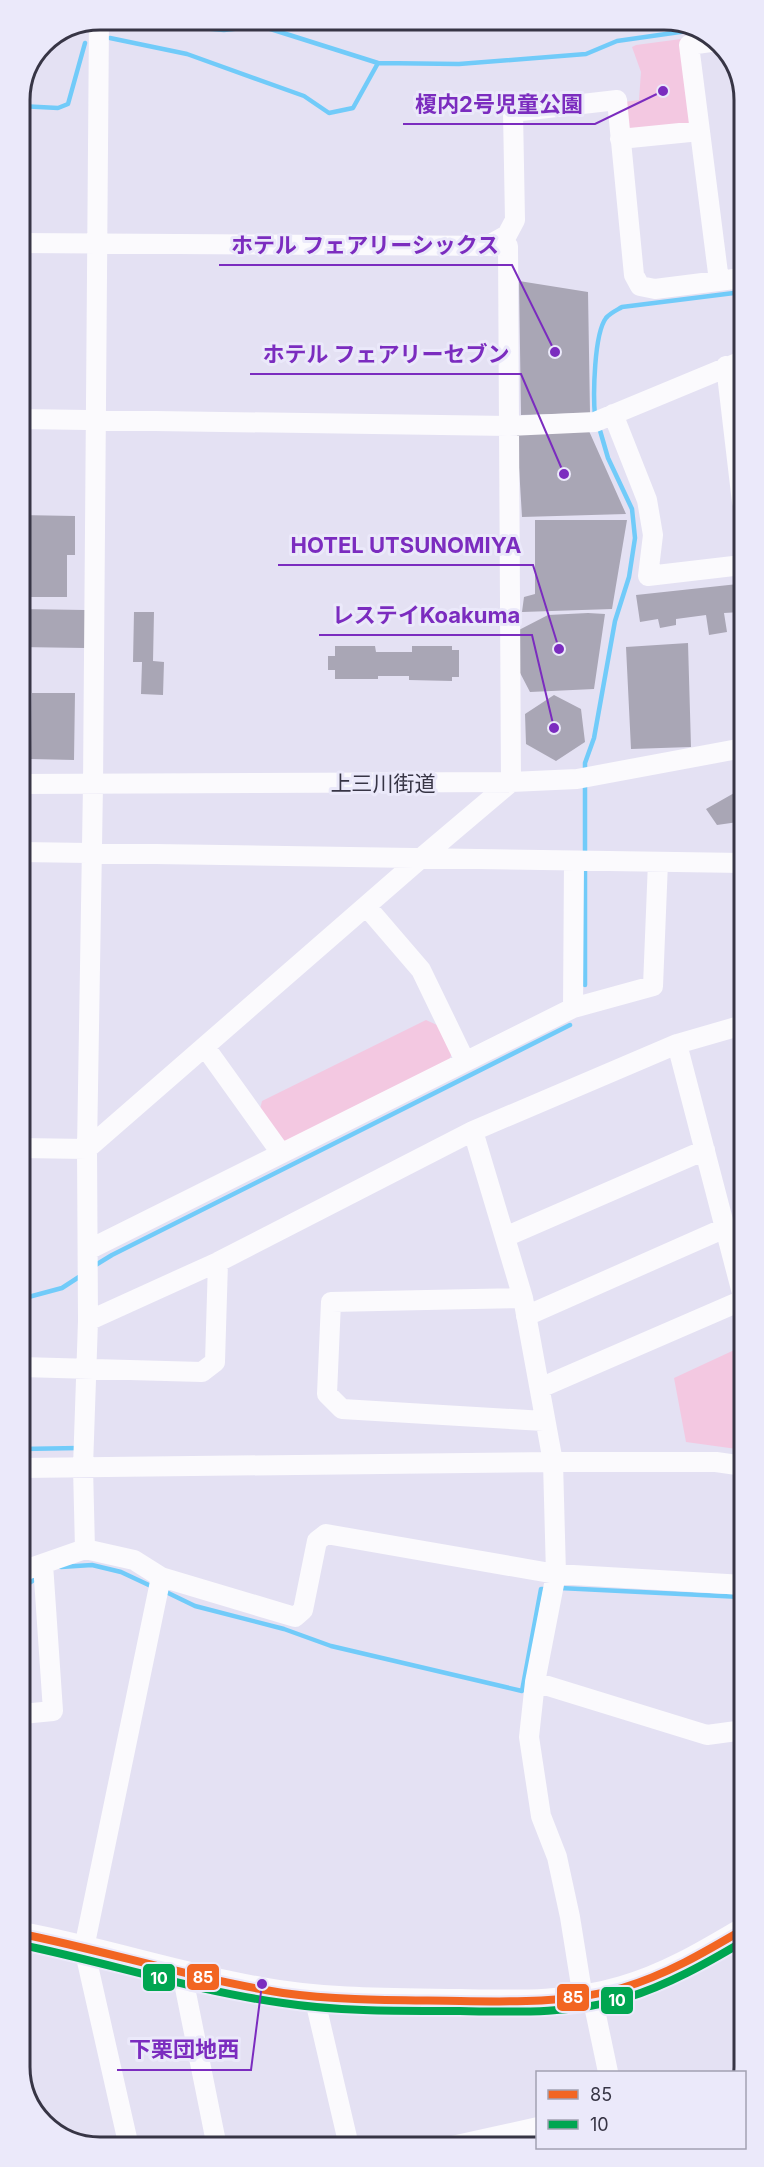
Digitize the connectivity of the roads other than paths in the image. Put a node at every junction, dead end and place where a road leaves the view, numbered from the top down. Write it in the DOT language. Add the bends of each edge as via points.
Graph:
graph roads {
  1 [pos="99,30"];
  2 [pos="704,43"];
  3 [pos="700,131"];
  4 [pos="620,139"];
  5 [pos="30,243"];
  6 [pos="98,243"];
  7 [pos="489,246"];
  8 [pos="734,279"];
  9 [pos="719,281"];
  10 [pos="734,364"];
  11 [pos="613,414"];
  12 [pos="30,419"];
  13 [pos="96,420"];
  14 [pos="509,426"];
  15 [pos="734,566"];
  16 [pos="734,750"];
  17 [pos="511,782"];
  18 [pos="30,784"];
  19 [pos="93,785"];
  20 [pos="30,852"];
  21 [pos="92,853"];
  22 [pos="420,858"];
  23 [pos="574,862"];
  24 [pos="658,862"];
  25 [pos="734,863"];
  26 [pos="366,906"];
  27 [pos="573,1008"];
  28 [pos="734,1028"];
  29 [pos="677,1044"];
  30 [pos="205,1047"];
  31 [pos="465,1061"];
  32 [pos="473,1131"];
  33 [pos="30,1148"];
  34 [pos="87,1149"];
  35 [pos="705,1150"];
  36 [pos="281,1153"];
  37 [pos="725,1228"];
  38 [pos="505,1237"];
  39 [pos="88,1250"];
  40 [pos="218,1262"];
  41 [pos="734,1263"];
  42 [pos="734,1302"];
  43 [pos="524,1307"];
  44 [pos="88,1321"];
  45 [pos="30,1366"];
  46 [pos="86,1368"];
  47 [pos="540,1388"];
  48 [pos="544,1421"];
  49 [pos="553,1462"];
  50 [pos="734,1465"];
  51 [pos="83,1467"];
  52 [pos="30,1468"];
  53 [pos="85,1549"];
  54 [pos="43,1564"];
  55 [pos="30,1568"];
  56 [pos="556,1574"];
  57 [pos="161,1577"];
  58 [pos="734,1584"];
  59 [pos="535,1682"];
  60 [pos="30,1713"];
  61 [pos="734,1731"];
  62 [pos="734,1935"];
  63 [pos="30,1936"];
  64 [pos="84,1948"];
  65 [pos="182,1973"];
  66 [pos="314,1996"];
  67 [pos="587,1997"];
  68 [pos="607,2071"];
  69 [pos="530,2134"];
  70 [pos="127,2137"];
  71 [pos="215,2137"];
  72 [pos="347,2137"];
  73 [pos="510,2137"];
  1 -- 6 [label="street"];
  2 -- 3 [label="street" via="689,45"];
  3 -- 4 [label="street"];
  3 -- 9 [label="street"];
  4 -- 7 [label="street" via="616,100 513,112 515,220 507,235"];
  4 -- 9 [label="street" via="634,275 640,286 655,289"];
  5 -- 6 [label="street"];
  6 -- 7 [label="street"];
  6 -- 13 [label="street"];
  7 -- 14 [label="street" via="507,246"];
  8 -- 9 [label="street"];
  10 -- 11 [label="street"];
  11 -- 14 [label="street" via="595,422"];
  11 -- 15 [label="street" via="647,500 653,535 648,576"];
  12 -- 13 [label="street"];
  13 -- 14 [label="street"];
  13 -- 19 [label="street"];
  14 -- 17 [label="street"];
  16 -- 17 [label="street, 上三川街道" via="577,779"];
  17 -- 19 [label="street, 上三川街道"];
  17 -- 22 [label="street"];
  18 -- 19 [label="street, 上三川街道"];
  19 -- 21 [label="street"];
  20 -- 21 [label="street"];
  21 -- 22 [label="street"];
  21 -- 34 [label="street"];
  22 -- 23 [label="street"];
  22 -- 26 [label="street"];
  23 -- 24 [label="street"];
  23 -- 27 [label="street"];
  24 -- 25 [label="street"];
  24 -- 27 [label="street" via="653,986"];
  26 -- 30 [label="street"];
  26 -- 31 [label="street" via="421,970"];
  27 -- 31 [label="street"];
  28 -- 29 [label="street"];
  29 -- 32 [label="street"];
  29 -- 35 [label="street"];
  30 -- 34 [label="street"];
  30 -- 36 [label="street"];
  31 -- 36 [label="street"];
  32 -- 38 [label="street"];
  32 -- 40 [label="street"];
  33 -- 34 [label="street"];
  34 -- 39 [label="street"];
  35 -- 37 [label="street"];
  35 -- 38 [label="street"];
  36 -- 39 [label="street"];
  37 -- 41 [label="street"];
  37 -- 43 [label="street"];
  38 -- 43 [label="street"];
  39 -- 44 [label="street"];
  40 -- 44 [label="street"];
  40 -- 46 [label="street" via="215,1362 202,1372"];
  42 -- 47 [label="street"];
  43 -- 47 [label="street"];
  43 -- 48 [label="street" via="331,1302 327,1394 342,1409"];
  44 -- 46 [label="street"];
  45 -- 46 [label="street"];
  46 -- 51 [label="street"];
  47 -- 48 [label="street"];
  48 -- 49 [label="street"];
  49 -- 50 [label="street"];
  49 -- 51 [label="street"];
  49 -- 56 [label="street"];
  51 -- 52 [label="street"];
  51 -- 53 [label="street"];
  53 -- 54 [label="street"];
  53 -- 57 [label="street" via="134,1560"];
  54 -- 55 [label="street"];
  54 -- 60 [label="street" via="53,1711"];
  56 -- 57 [label="street" via="326,1534 317,1541 303,1610 295,1617"];
  56 -- 58 [label="street"];
  56 -- 59 [label="street"];
  57 -- 64 [label="street"];
  59 -- 61 [label="street" via="707,1735"];
  59 -- 67 [label="street" via="529,1737 533,1773 541,1816 557,1857"];
  62 -- 67 [label="main road" via="662,1974"];
  63 -- 64 [label="main road"];
  64 -- 65 [label="main road"];
  64 -- 70 [label="street"];
  65 -- 66 [label="main road" via="262,1990"];
  65 -- 71 [label="street"];
  66 -- 67 [label="main road" via="529,2002"];
  66 -- 72 [label="street"];
  67 -- 68 [label="street"];
  69 -- 73 [label="street"];
}
